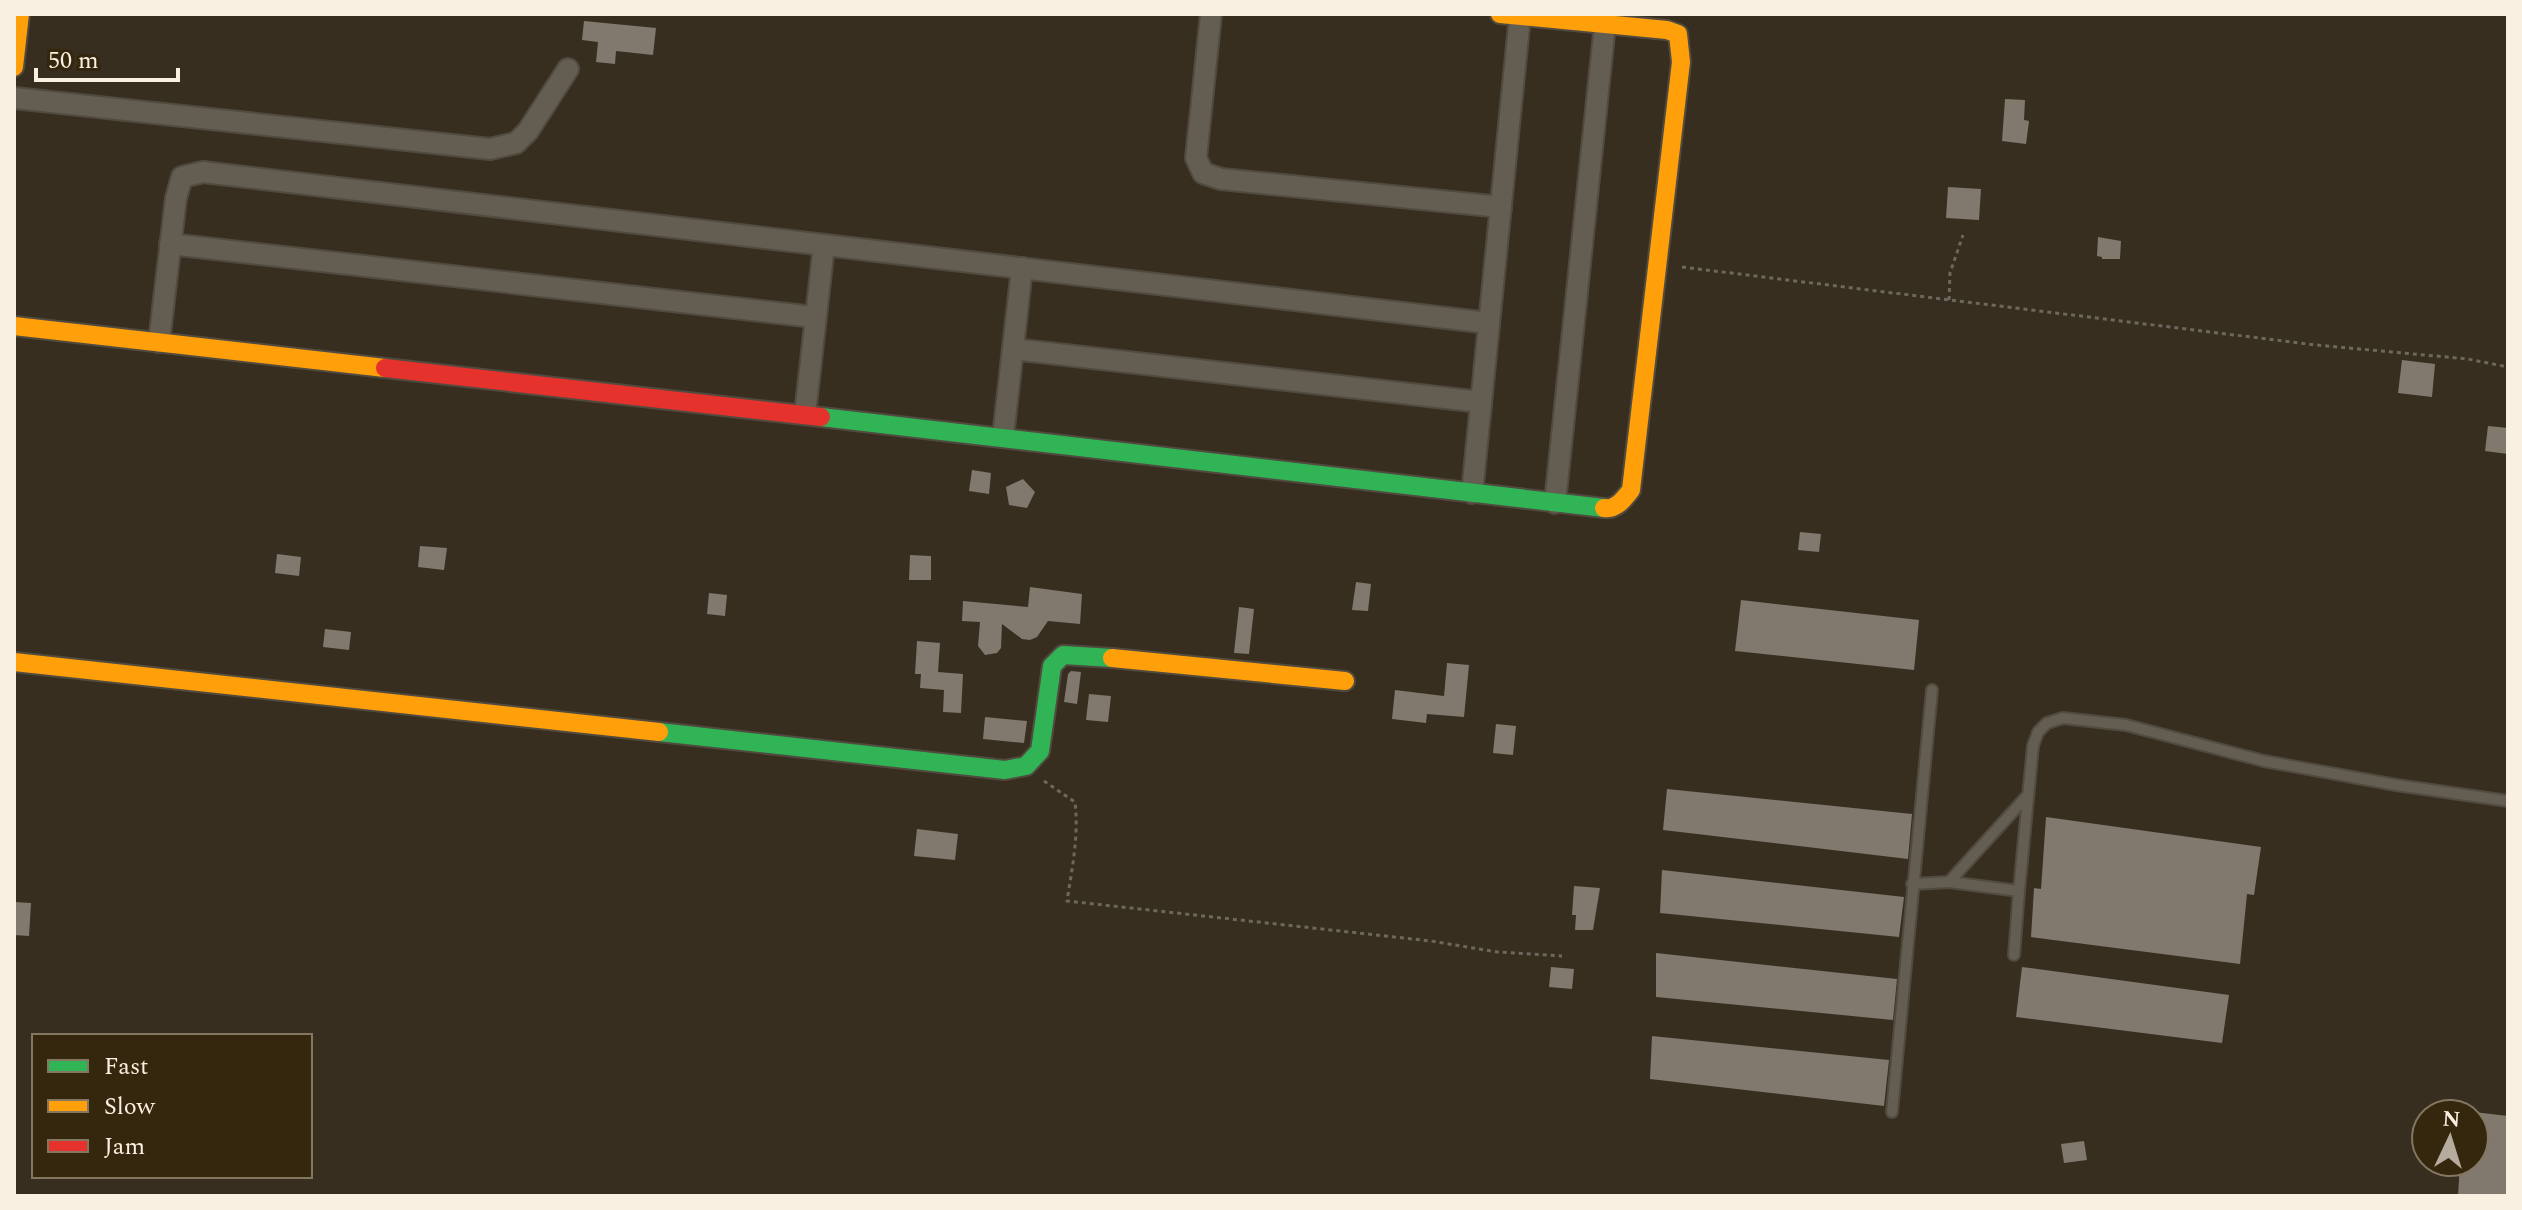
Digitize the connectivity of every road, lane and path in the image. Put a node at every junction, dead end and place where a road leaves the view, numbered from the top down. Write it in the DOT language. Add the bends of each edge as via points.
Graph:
graph roads {
  1 [pos="20,14"];
  2 [pos="1211,14"];
  3 [pos="1510,15"];
  4 [pos="1605,24"];
  5 [pos="14,67"];
  6 [pos="568,69"];
  7 [pos="14,98"];
  8 [pos="1501,207"];
  9 [pos="1963,235"];
  10 [pos="170,244"];
  11 [pos="824,245"];
  12 [pos="1658,264"];
  13 [pos="1022,268"];
  14 [pos="1949,300"];
  15 [pos="814,317"];
  16 [pos="1489,323"];
  17 [pos="14,326"];
  18 [pos="159,342"];
  19 [pos="1013,349"];
  20 [pos="2508,367"];
  21 [pos="1481,402"];
  22 [pos="805,414"];
  23 [pos="1003,437"];
  24 [pos="1472,493"];
  25 [pos="1555,503"];
  26 [pos="14,662"];
  27 [pos="1345,681"];
  28 [pos="1932,690"];
  29 [pos="1019,768"];
  30 [pos="2027,796"];
  31 [pos="2508,801"];
  32 [pos="1949,882"];
  33 [pos="1912,884"];
  34 [pos="2019,891"];
  35 [pos="2014,955"];
  36 [pos="1562,956"];
  37 [pos="1892,1112"];
  1 -- 5 [label="street"];
  2 -- 8 [label="street" via="1196,158 1203,173"];
  3 -- 4 [label="street"];
  3 -- 8 [label="street"];
  4 -- 12 [label="street" via="1667,30 1680,39"];
  4 -- 25 [label="street"];
  6 -- 7 [label="street" via="528,131 516,143 490,149"];
  8 -- 16 [label="street"];
  9 -- 14 [label="path" via="1950,273"];
  10 -- 11 [label="street" via="182,177 203,172"];
  10 -- 15 [label="street"];
  10 -- 18 [label="street"];
  11 -- 13 [label="street"];
  11 -- 15 [label="street"];
  12 -- 14 [label="path"];
  12 -- 25 [label="street" via="1631,490 1610,509"];
  13 -- 16 [label="street"];
  13 -- 19 [label="street"];
  14 -- 20 [label="path"];
  15 -- 22 [label="street"];
  16 -- 21 [label="street"];
  17 -- 18 [label="street"];
  18 -- 22 [label="street"];
  19 -- 21 [label="street"];
  19 -- 23 [label="street"];
  21 -- 24 [label="street"];
  22 -- 23 [label="street"];
  23 -- 24 [label="street"];
  24 -- 25 [label="street"];
  26 -- 29 [label="street"];
  27 -- 29 [label="street" via="1063,655 1052,666 1040,751 1034,762"];
  28 -- 33 [label="lane"];
  29 -- 36 [label="path" via="1075,802 1075,854 1067,901"];
  30 -- 31 [label="lane" via="2038,732 2063,718 2126,725 2293,766"];
  30 -- 32 [label="lane"];
  30 -- 34 [label="lane"];
  32 -- 33 [label="lane"];
  32 -- 34 [label="lane"];
  33 -- 37 [label="lane"];
  34 -- 35 [label="lane"];
}
